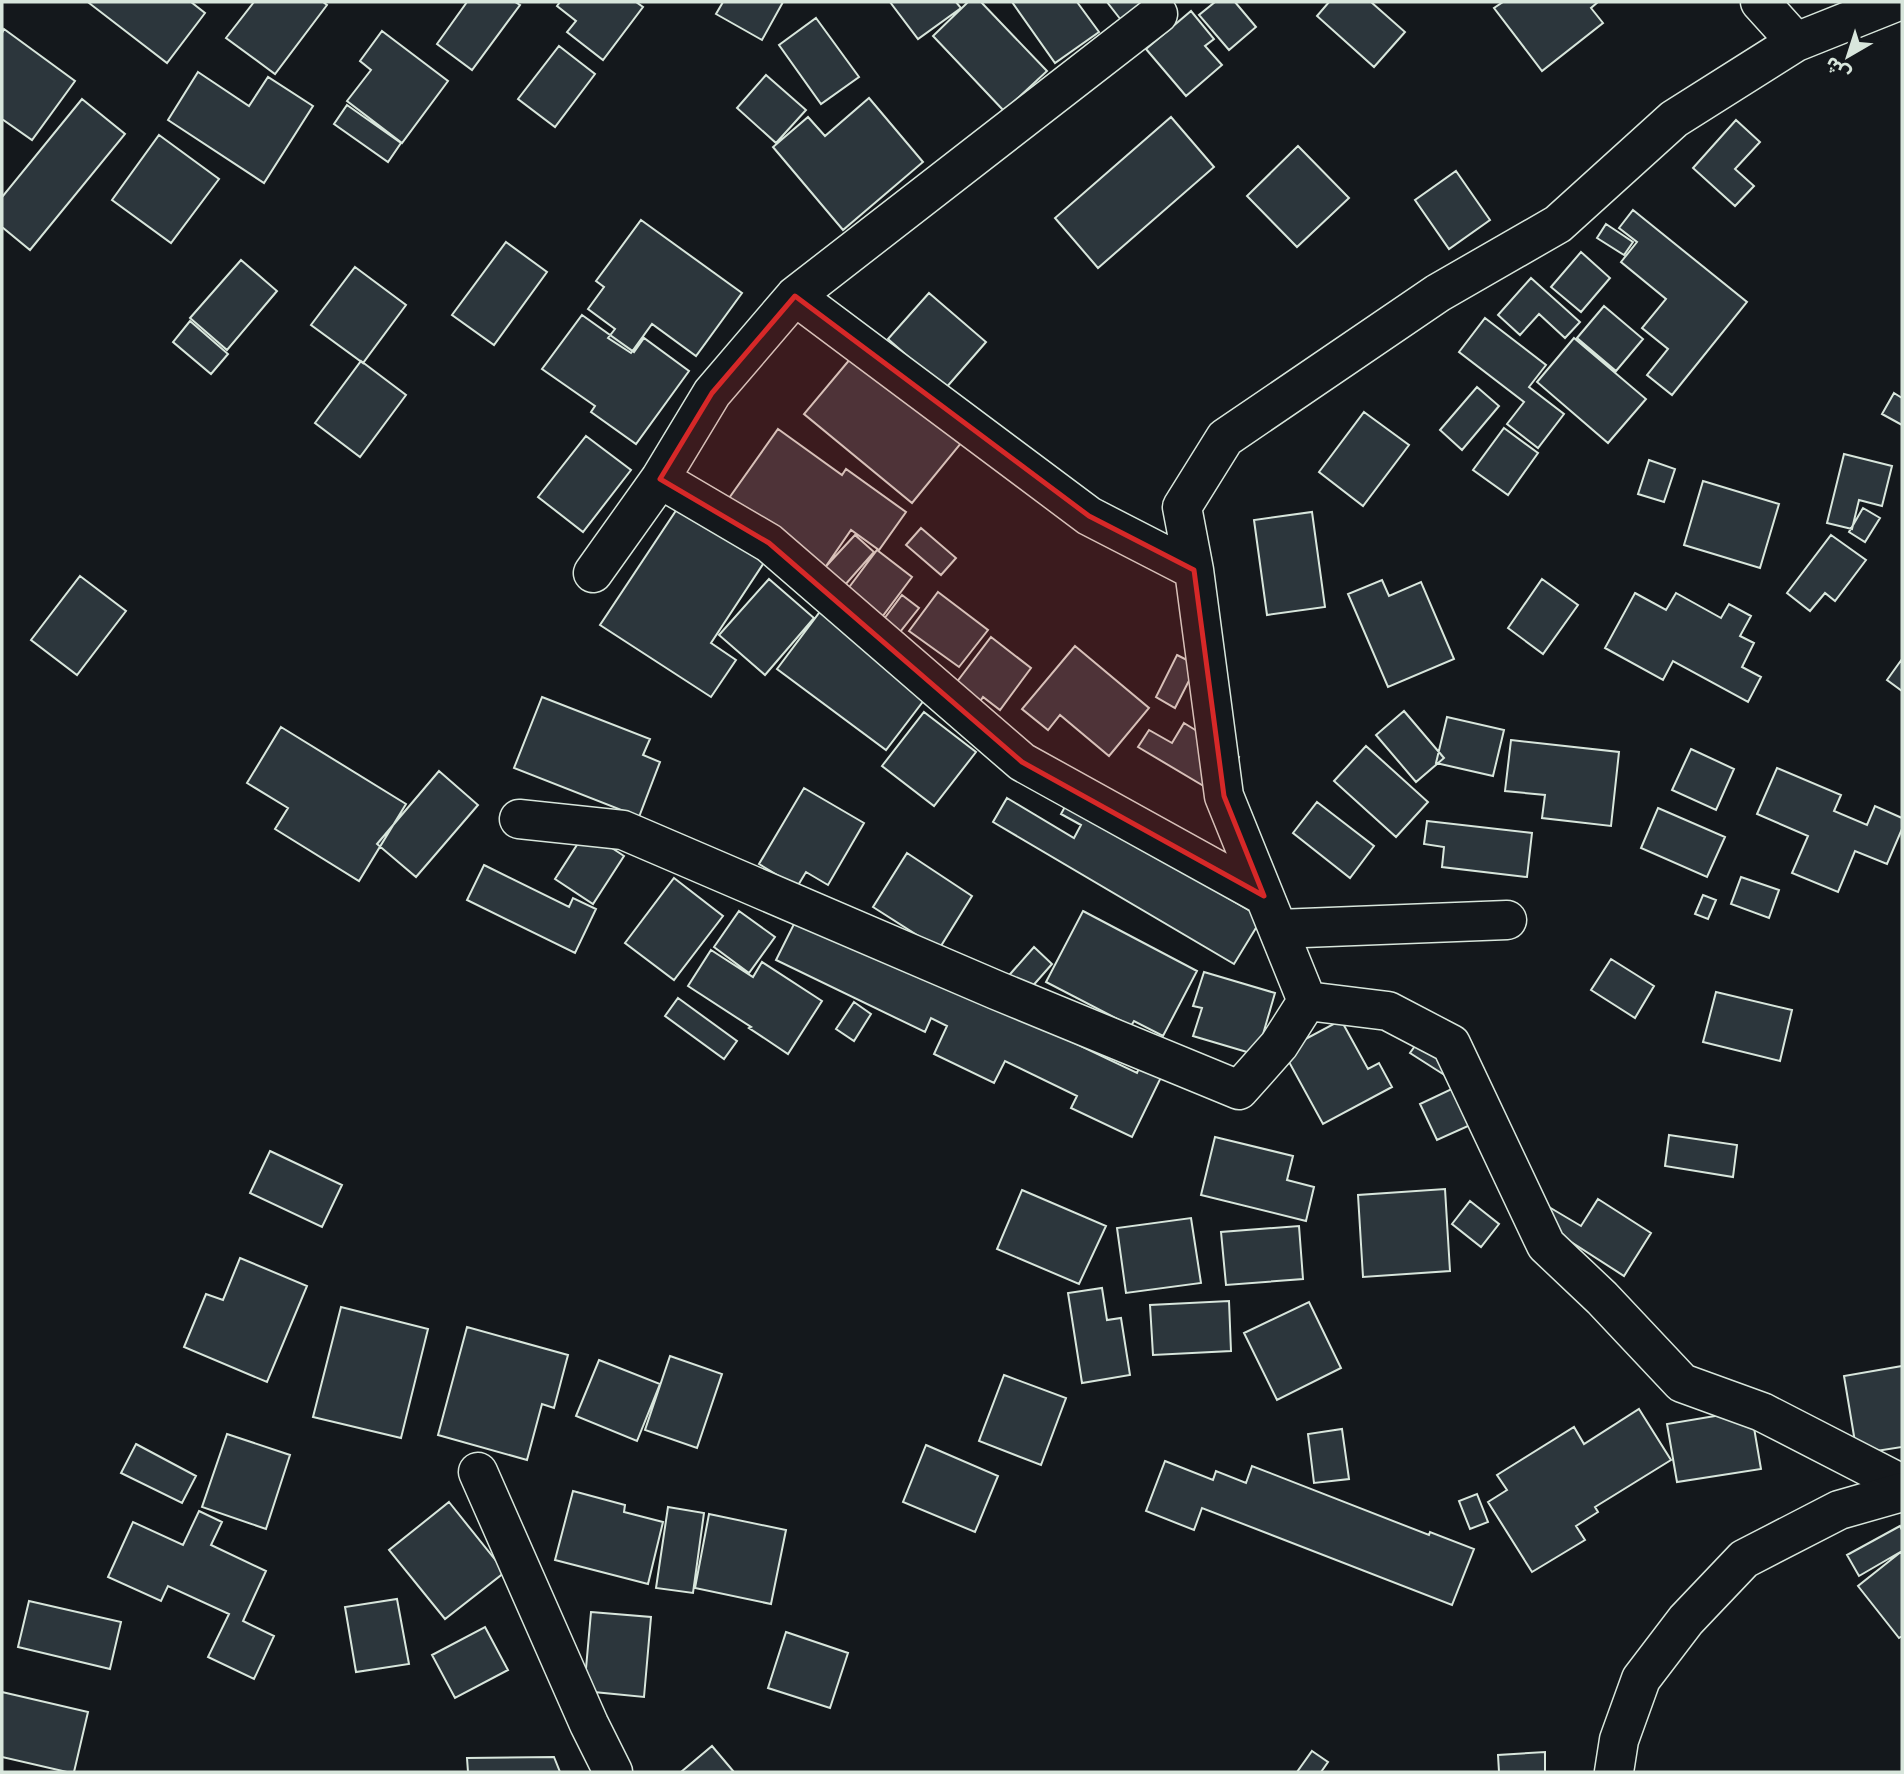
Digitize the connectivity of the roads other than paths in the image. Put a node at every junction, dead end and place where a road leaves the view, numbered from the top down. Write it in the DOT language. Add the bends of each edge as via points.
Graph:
graph roads {
  1 [pos="1760,2"];
  2 [pos="1896,2"];
  3 [pos="1158,14"];
  4 [pos="1796,41"];
  5 [pos="795,296"];
  6 [pos="660,479"];
  7 [pos="1194,570"];
  8 [pos="593,573"];
  9 [pos="519,819"];
  10 [pos="1271,913"];
  11 [pos="1507,920"];
  12 [pos="1307,1001"];
  13 [pos="478,1472"];
  14 [pos="1902,1484"];
  15 [pos="1902,1492"];
  16 [pos="613,1772"];
  17 [pos="1614,1772"];
  1 -- 4 [label="street"];
  2 -- 4 [label="street"];
  3 -- 5 [label="street"];
  4 -- 7 [label="street" via="1674,119 1558,224 1438,293 1225,438 1182,507"];
  5 -- 6 [label="street" via="712,393"];
  5 -- 7 [label="street" via="1089,516"];
  6 -- 8 [label="street"];
  6 -- 10 [label="street" via="769,543 1022,762"];
  7 -- 10 [label="street" via="1224,796"];
  9 -- 12 [label="street" via="623,830 1239,1090 1279,1045"];
  10 -- 11 [label="street"];
  10 -- 12 [label="street"];
  12 -- 14 [label="street" via="1388,1011 1451,1044 1546,1245 1682,1383 1762,1412"];
  13 -- 16 [label="street"];
  15 -- 17 [label="street" via="1839,1510 1744,1559 1686,1620 1641,1679 1619,1740"];
}
